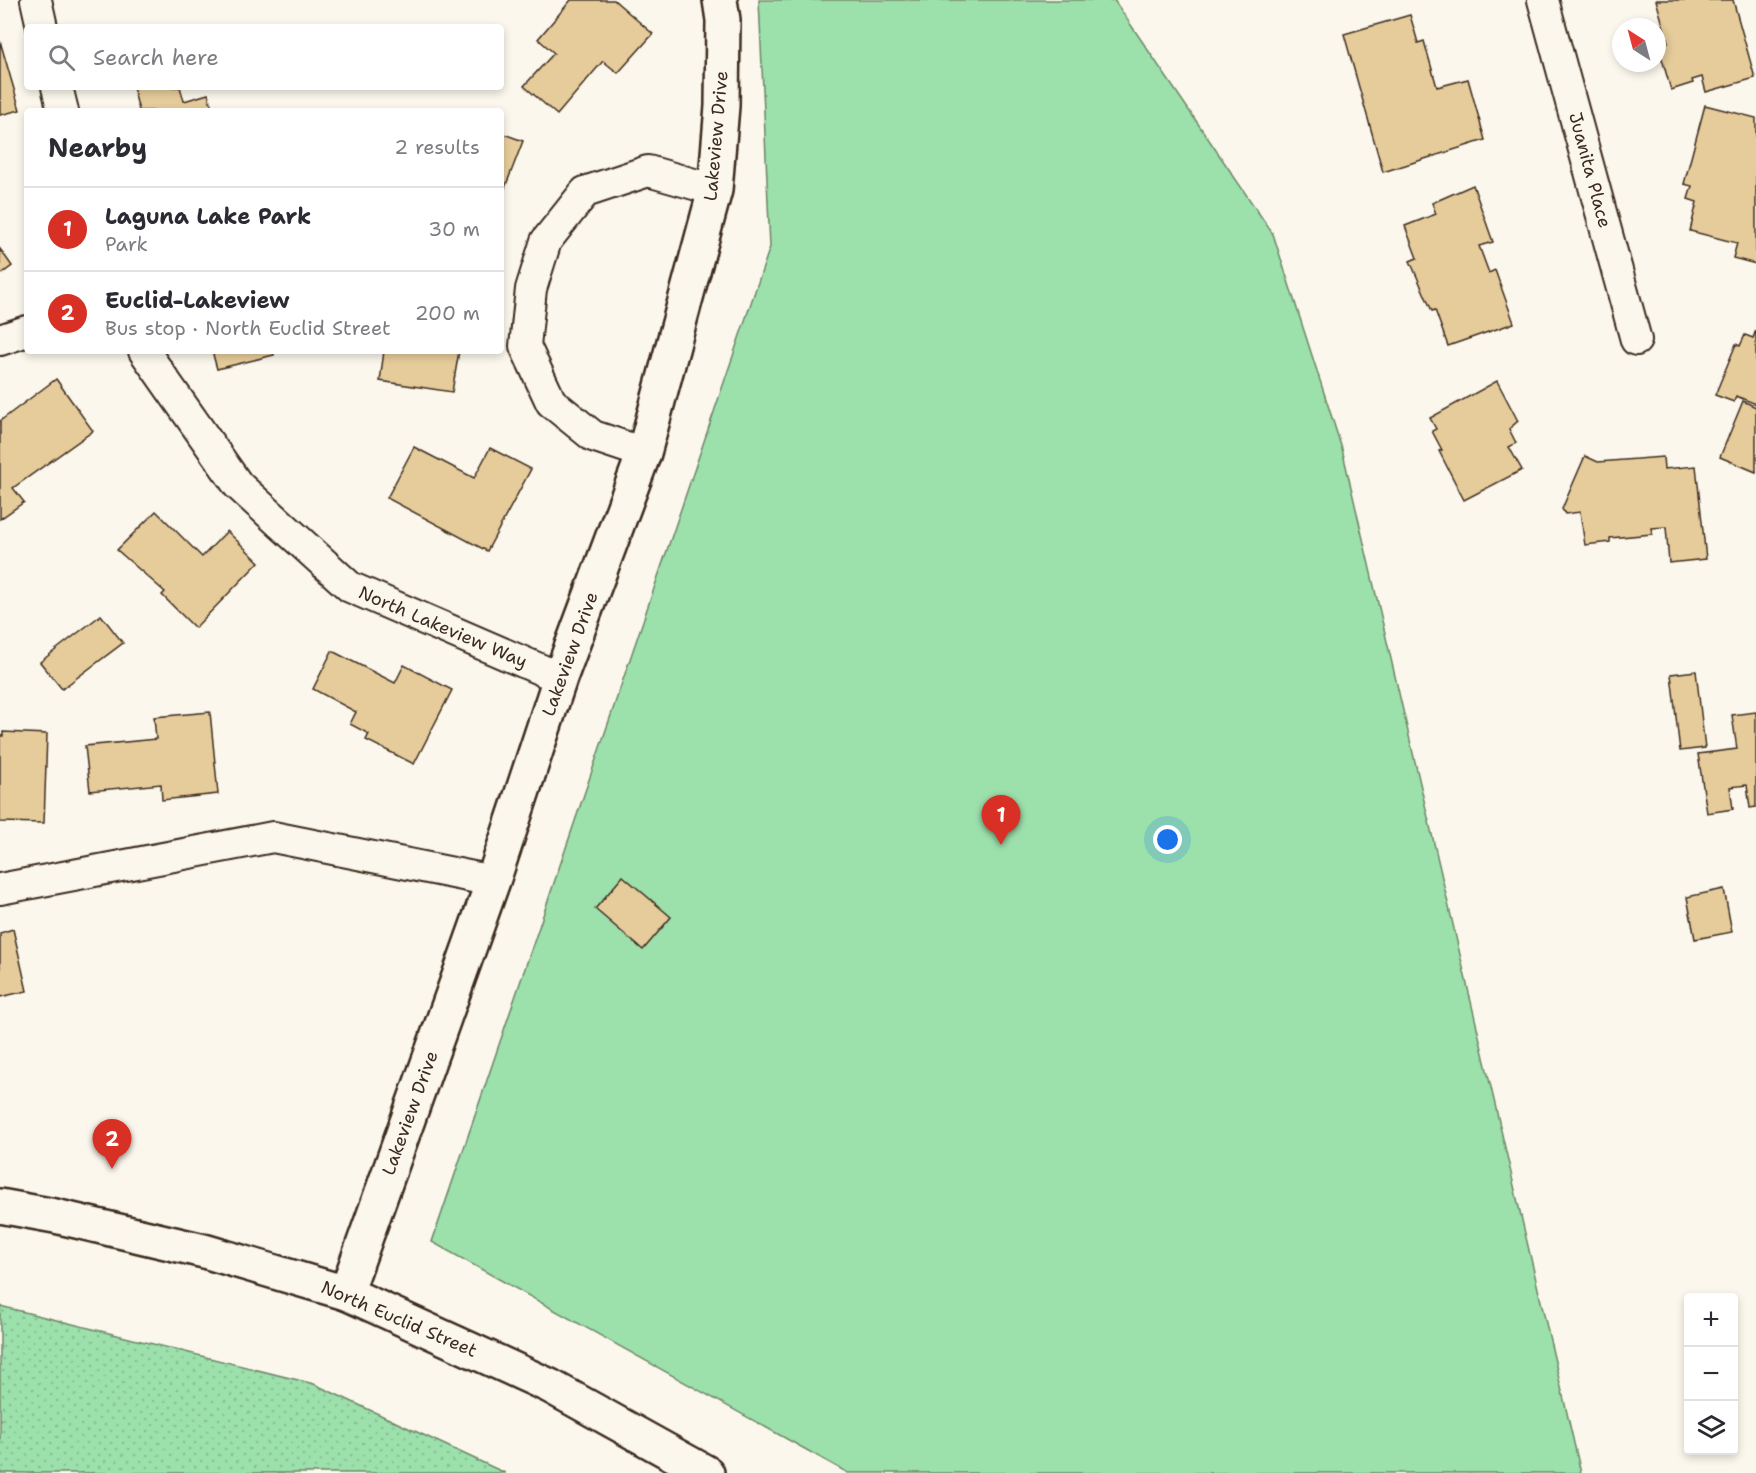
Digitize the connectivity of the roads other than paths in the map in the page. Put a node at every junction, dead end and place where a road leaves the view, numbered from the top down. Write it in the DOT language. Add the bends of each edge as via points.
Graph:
graph roads {
  1 [pos="36,0"];
  2 [pos="720,0"];
  3 [pos="1543,0"];
  4 [pos="41,24"];
  5 [pos="58,90"];
  6 [pos="62,108"];
  7 [pos="715,190"];
  8 [pos="24,331"];
  9 [pos="0,340"];
  10 [pos="1636,340"];
  11 [pos="146,354"];
  12 [pos="644,453"];
  13 [pos="560,678"];
  14 [pos="493,880"];
  15 [pos="0,889"];
  16 [pos="0,1206"];
  17 [pos="346,1293"];
  18 [pos="707,1473"];
  1 -- 4 [label="street"];
  2 -- 7 [label="street, Lakeview Drive" via="722,106"];
  3 -- 10 [label="street, Juanita Place"];
  5 -- 6 [label="street"];
  7 -- 12 [label="street, Lakeview Drive"];
  7 -- 12 [label="street" via="648,171 585,192 546,242 531,289 525,346 551,402 593,436"];
  8 -- 9 [label="street"];
  11 -- 13 [label="street, North Lakeview Way" via="238,485 350,587"];
  12 -- 13 [label="street, Lakeview Drive"];
  13 -- 14 [label="street, Lakeview Drive"];
  14 -- 15 [label="street" via="273,837"];
  14 -- 17 [label="street, Lakeview Drive"];
  16 -- 17 [label="street, North Euclid Street" via="204,1251"];
  17 -- 18 [label="street, North Euclid Street" via="550,1386"];
}
